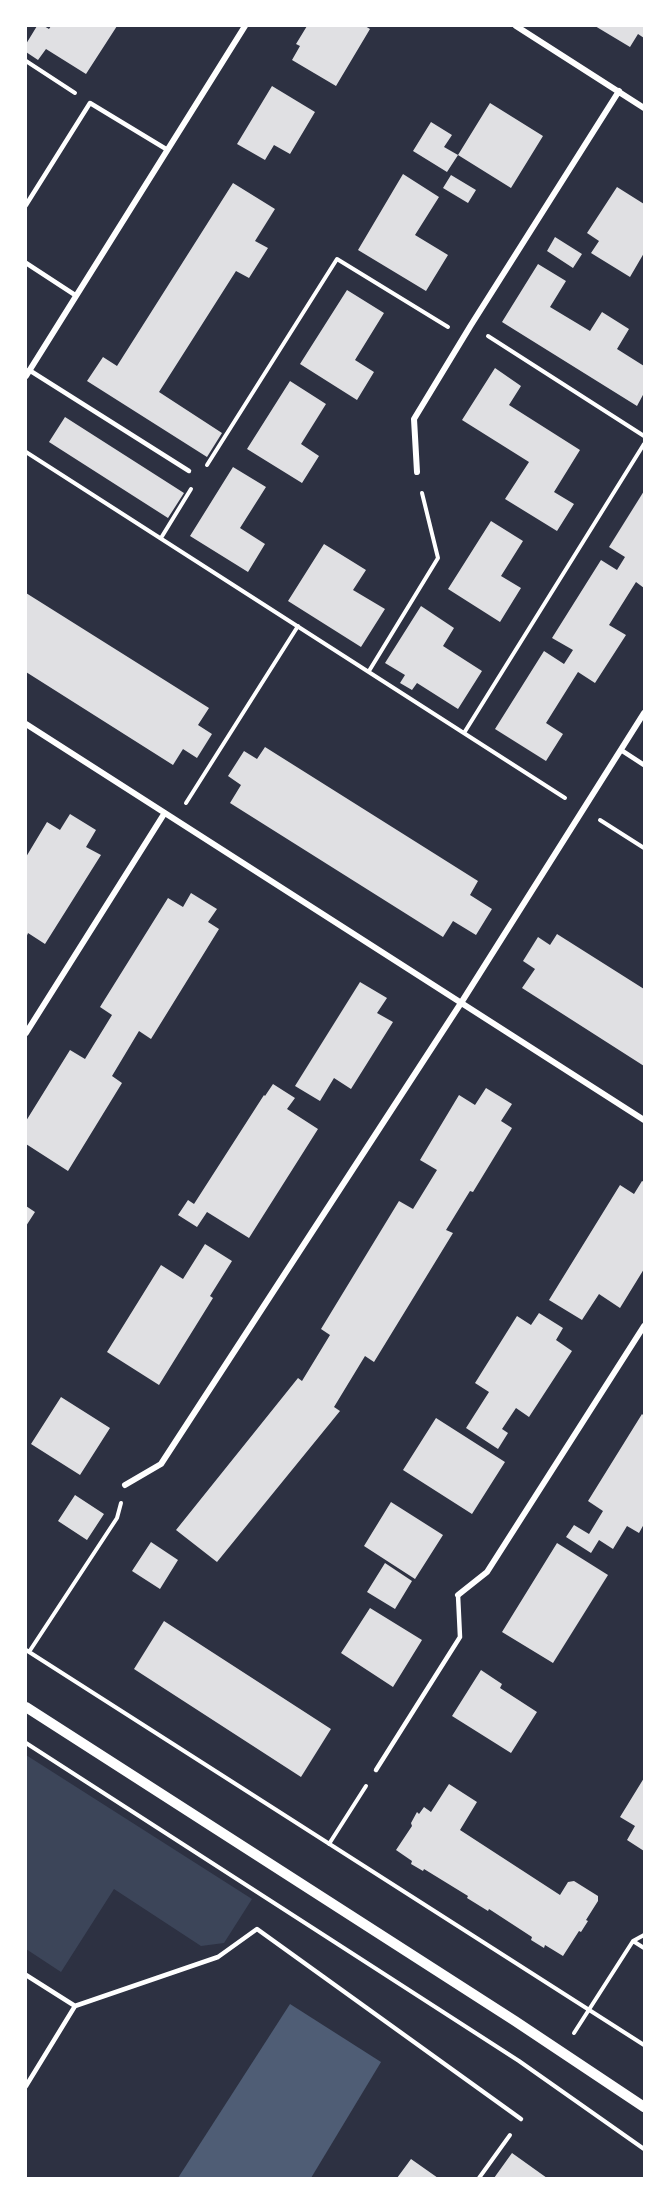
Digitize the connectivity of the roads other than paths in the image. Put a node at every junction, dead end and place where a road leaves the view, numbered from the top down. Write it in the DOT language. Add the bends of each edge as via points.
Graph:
graph roads {
  1 [pos="245,26"];
  2 [pos="516,26"];
  3 [pos="619,91"];
  4 [pos="645,108"];
  5 [pos="166,149"];
  6 [pos="26,205"];
  7 [pos="26,263"];
  8 [pos="75,295"];
  9 [pos="27,373"];
  10 [pos="189,471"];
  11 [pos="417,472"];
  12 [pos="645,713"];
  13 [pos="26,724"];
  14 [pos="621,750"];
  15 [pos="645,765"];
  16 [pos="164,814"];
  17 [pos="461,1003"];
  18 [pos="26,1034"];
  19 [pos="645,1120"];
  20 [pos="645,1326"];
  21 [pos="125,1485"];
  22 [pos="458,1595"];
  23 [pos="26,1707"];
  24 [pos="376,1770"];
  25 [pos="26,1975"];
  26 [pos="75,2006"];
  27 [pos="26,2086"];
  28 [pos="645,2107"];
  29 [pos="521,2118"];
  1 -- 5 [label="street"];
  2 -- 3 [label="street"];
  3 -- 4 [label="street"];
  3 -- 11 [label="street" via="414,419"];
  5 -- 6 [label="lane" via="90,103"];
  5 -- 8 [label="street"];
  7 -- 8 [label="lane"];
  8 -- 9 [label="street"];
  9 -- 10 [label="lane"];
  12 -- 14 [label="street"];
  13 -- 16 [label="street"];
  14 -- 15 [label="lane"];
  14 -- 17 [label="street"];
  16 -- 17 [label="street"];
  16 -- 18 [label="street"];
  17 -- 19 [label="street"];
  17 -- 21 [label="street" via="161,1464"];
  20 -- 22 [label="street" via="488,1572"];
  22 -- 24 [label="lane" via="460,1636"];
  23 -- 28 [label="street"];
  25 -- 26 [label="lane"];
  26 -- 27 [label="lane"];
  26 -- 29 [label="lane" via="218,1957 257,1929"];
}
